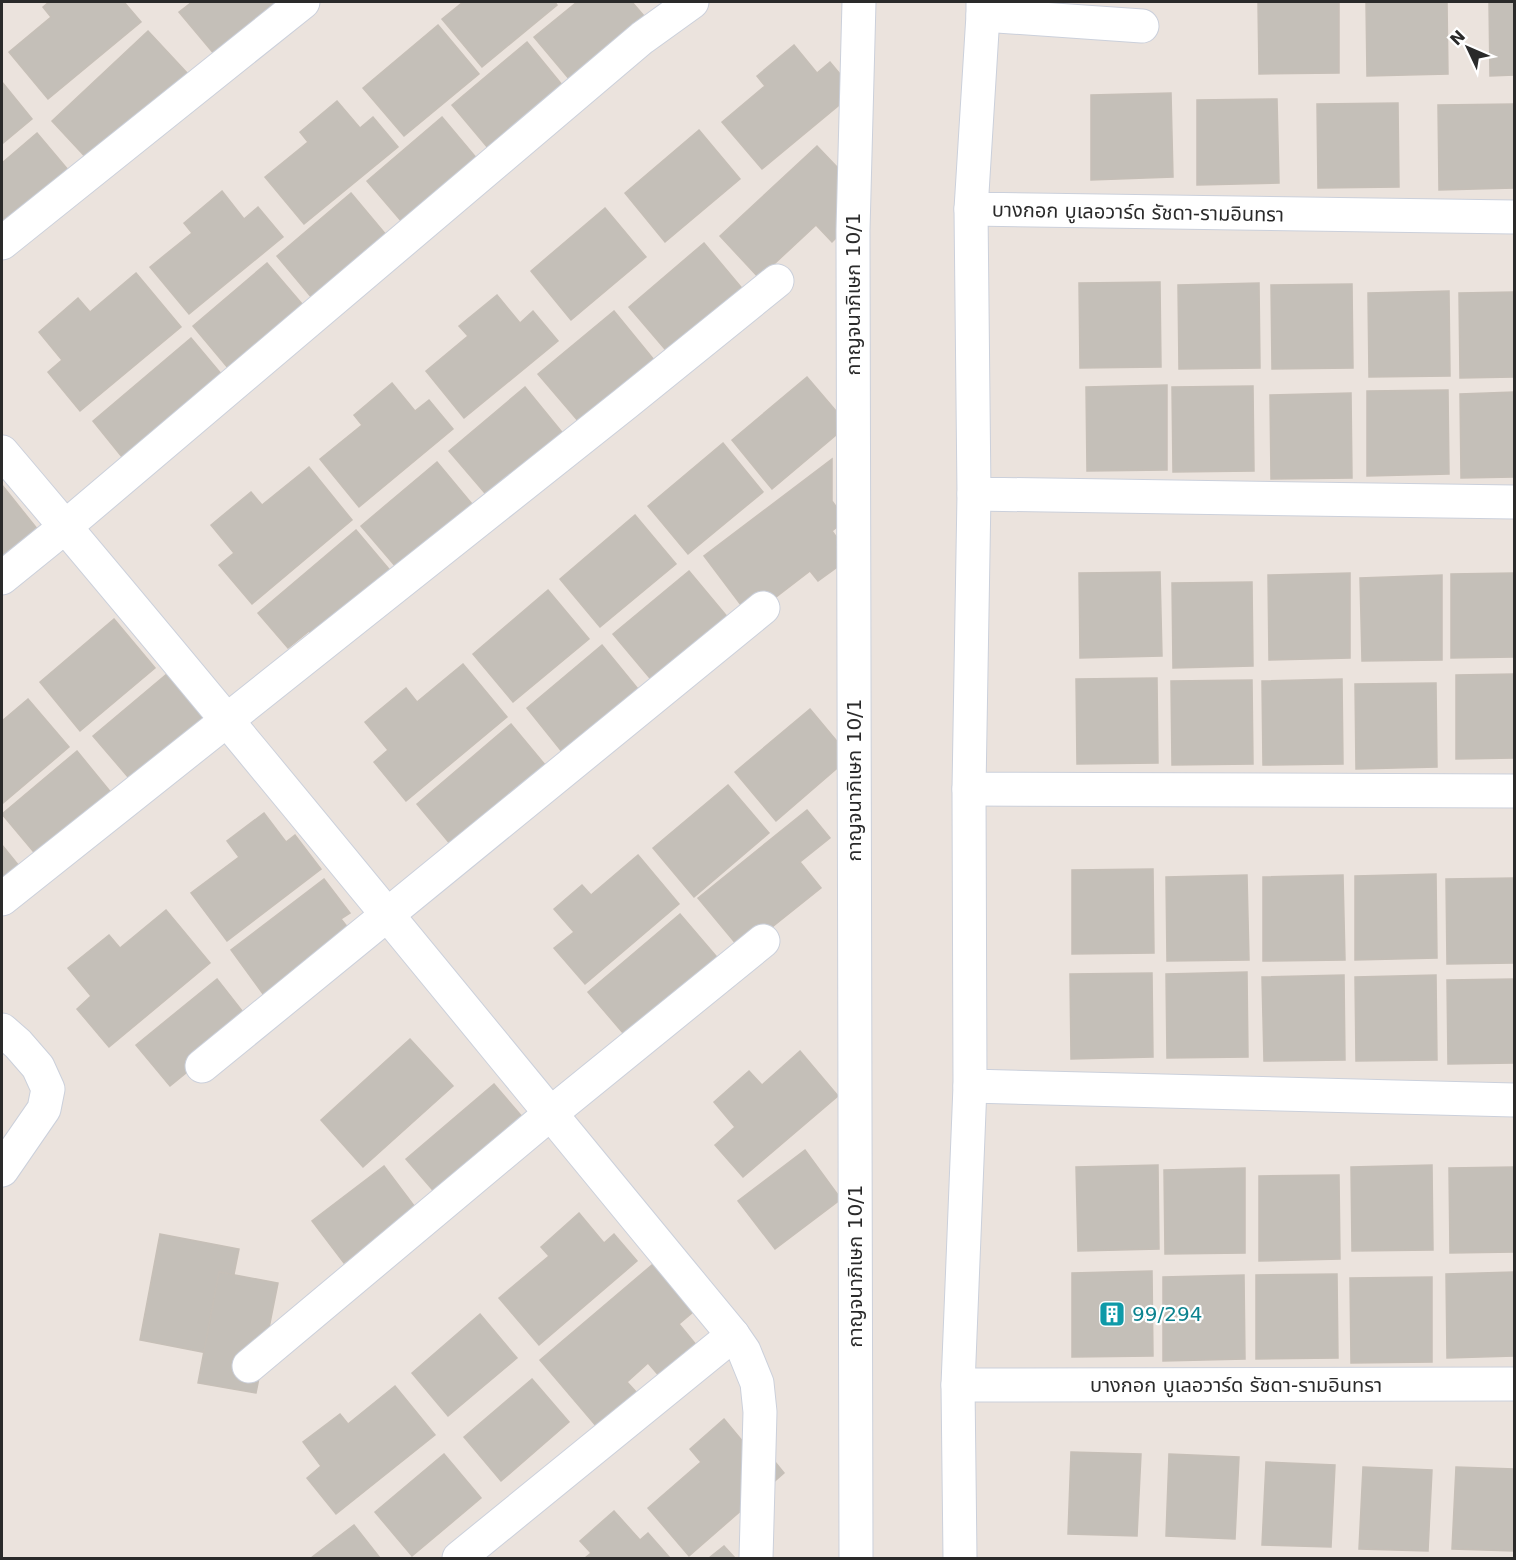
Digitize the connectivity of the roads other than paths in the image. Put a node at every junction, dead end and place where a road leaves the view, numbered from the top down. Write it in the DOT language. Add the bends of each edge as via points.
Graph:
graph roads {
  1 [pos="303,2"];
  2 [pos="692,2"];
  3 [pos="859,2"];
  4 [pos="983,8"];
  5 [pos="1142,26"];
  6 [pos="971,209"];
  7 [pos="1515,217"];
  8 [pos="2,243"];
  9 [pos="777,281"];
  10 [pos="2,452"];
  11 [pos="974,494"];
  12 [pos="1515,502"];
  13 [pos="65,527"];
  14 [pos="2,578"];
  15 [pos="763,608"];
  16 [pos="226,721"];
  17 [pos="969,789"];
  18 [pos="1515,791"];
  19 [pos="2,899"];
  20 [pos="388,914"];
  21 [pos="763,941"];
  22 [pos="2,1030"];
  23 [pos="202,1066"];
  24 [pos="970,1086"];
  25 [pos="1515,1100"];
  26 [pos="550,1114"];
  27 [pos="2,1170"];
  28 [pos="733,1335"];
  29 [pos="249,1366"];
  30 [pos="1515,1384"];
  31 [pos="958,1386"];
  32 [pos="459,1558"];
  33 [pos="756,1558"];
  34 [pos="856,1558"];
  35 [pos="960,1558"];
  1 -- 8 [label="street"];
  2 -- 13 [label="street" via="642,38"];
  3 -- 34 [label="street, กาญจนาภิเษก 10/1" via="853,230"];
  4 -- 5 [label="street"];
  4 -- 6 [label="street, บางกอก บูเลอวาร์ด รัชดา-รามอินทรา"];
  6 -- 7 [label="street, บางกอก บูเลอวาร์ด รัชดา-รามอินทรา"];
  6 -- 11 [label="street"];
  9 -- 16 [label="street"];
  10 -- 13 [label="street"];
  11 -- 12 [label="street"];
  11 -- 17 [label="street"];
  13 -- 14 [label="street"];
  13 -- 16 [label="street"];
  15 -- 20 [label="street"];
  16 -- 19 [label="street"];
  16 -- 20 [label="street"];
  17 -- 18 [label="street"];
  17 -- 24 [label="street"];
  20 -- 23 [label="street"];
  20 -- 26 [label="street"];
  21 -- 26 [label="street"];
  22 -- 27 [label="street" via="38,1067 48,1089 44,1109"];
  24 -- 25 [label="street"];
  24 -- 31 [label="street"];
  26 -- 28 [label="street"];
  26 -- 29 [label="street"];
  28 -- 32 [label="street"];
  28 -- 33 [label="street" via="757,1383 760,1412"];
  30 -- 31 [label="street, บางกอก บูเลอวาร์ด รัชดา-รามอินทรา"];
  31 -- 35 [label="street"];
}
